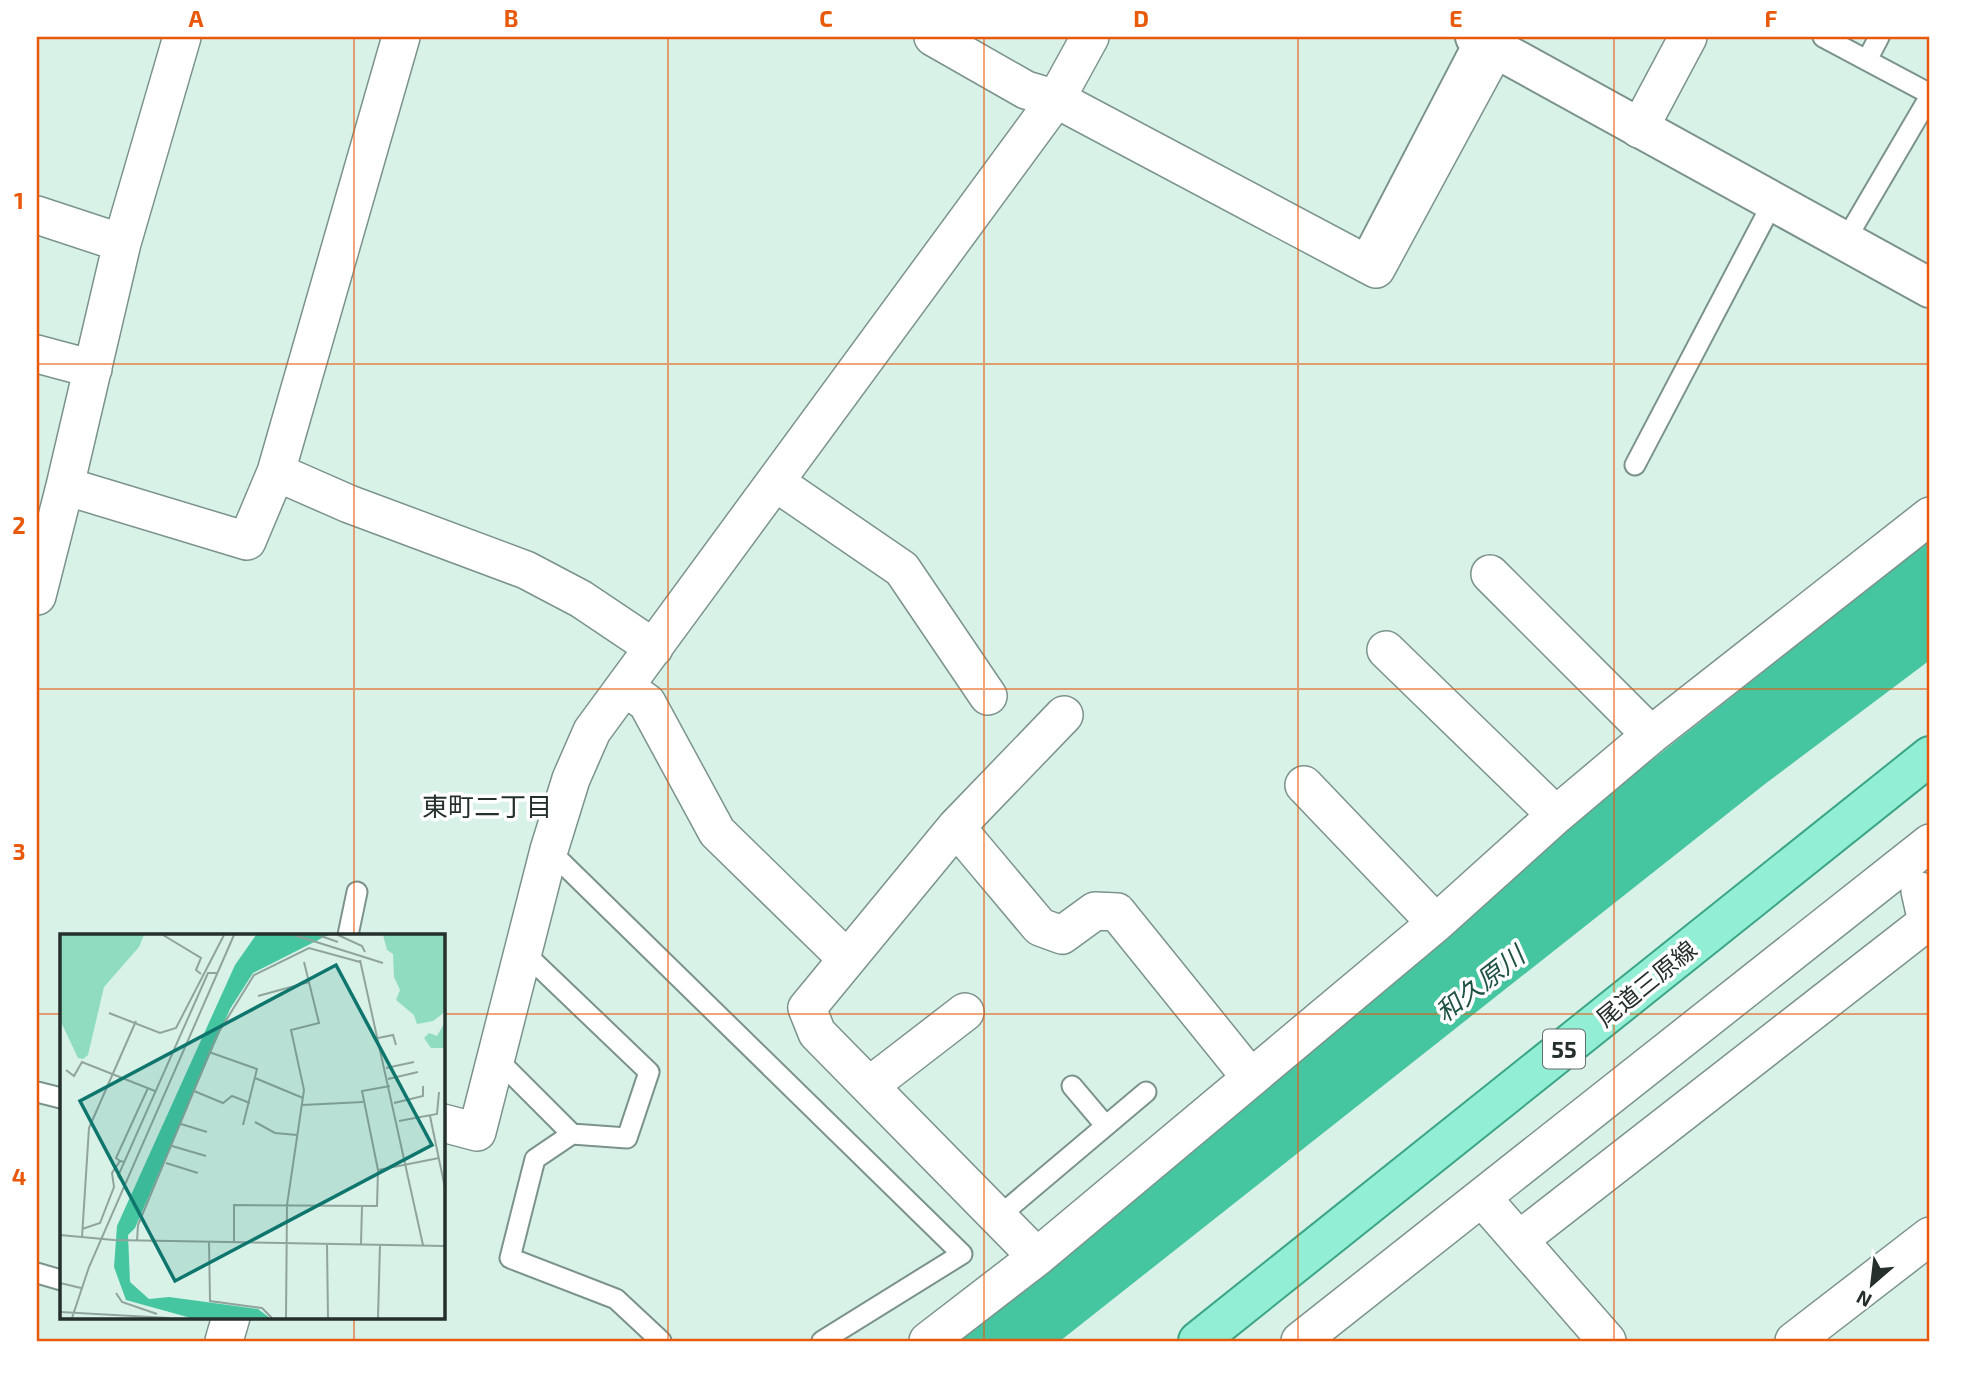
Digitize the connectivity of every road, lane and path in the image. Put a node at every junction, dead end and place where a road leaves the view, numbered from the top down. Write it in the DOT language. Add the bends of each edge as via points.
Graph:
graph roads {
  1 [pos="182,37"];
  2 [pos="401,37"];
  3 [pos="933,37"];
  4 [pos="1090,37"];
  5 [pos="1688,37"];
  6 [pos="1823,37"];
  7 [pos="1879,37"];
  8 [pos="1482,41"];
  9 [pos="1867,60"];
  10 [pos="1930,95"];
  11 [pos="1056,99"];
  12 [pos="1639,128"];
  13 [pos="1773,202"];
  14 [pos="37,215"];
  15 [pos="1845,241"];
  16 [pos="122,243"];
  17 [pos="1930,288"];
  18 [pos="37,354"];
  19 [pos="93,369"];
  20 [pos="1635,465"];
  21 [pos="276,472"];
  22 [pos="775,482"];
  23 [pos="65,486"];
  24 [pos="1930,516"];
  25 [pos="45,529"];
  26 [pos="1490,574"];
  27 [pos="37,597"];
  28 [pos="654,648"];
  29 [pos="1386,650"];
  30 [pos="625,687"];
  31 [pos="988,696"];
  32 [pos="1064,715"];
  33 [pos="1651,735"];
  34 [pos="1930,756"];
  35 [pos="1304,785"];
  36 [pos="1556,815"];
  37 [pos="956,827"];
  38 [pos="1930,843"];
  39 [pos="549,850"];
  40 [pos="1914,883"];
  41 [pos="357,892"];
  42 [pos="1436,923"];
  43 [pos="348,934"];
  44 [pos="847,959"];
  45 [pos="521,960"];
  46 [pos="965,1012"];
  47 [pos="496,1058"];
  48 [pos="1251,1078"];
  49 [pos="869,1086"];
  50 [pos="1072,1086"];
  51 [pos="37,1092"];
  52 [pos="1146,1092"];
  53 [pos="60,1098"];
  54 [pos="444,1123"];
  55 [pos="1105,1125"];
  56 [pos="572,1134"];
  57 [pos="1483,1199"];
  58 [pos="998,1217"];
  59 [pos="1930,1236"];
  60 [pos="1519,1240"];
  61 [pos="1037,1257"];
  62 [pos="37,1273"];
  63 [pos="60,1280"];
  64 [pos="661,1341"];
  65 [pos="822,1341"];
  66 [pos="929,1341"];
  67 [pos="1198,1341"];
  68 [pos="1300,1341"];
  69 [pos="1607,1341"];
  70 [pos="1794,1341"];
  1 -- 16 [label="street"];
  2 -- 21 [label="street"];
  3 -- 11 [label="street" via="1026,90"];
  4 -- 11 [label="street"];
  5 -- 12 [label="street"];
  6 -- 9 [label="lane"];
  7 -- 9 [label="lane"];
  8 -- 11 [label="street" via="1376,269"];
  8 -- 12 [label="street"];
  9 -- 10 [label="lane"];
  10 -- 15 [label="lane"];
  11 -- 22 [label="street"];
  12 -- 13 [label="street"];
  13 -- 15 [label="street"];
  13 -- 20 [label="lane"];
  14 -- 16 [label="street"];
  15 -- 17 [label="street"];
  16 -- 19 [label="street"];
  18 -- 19 [label="street"];
  19 -- 23 [label="street"];
  21 -- 23 [label="street" via="247,541"];
  21 -- 28 [label="street" via="526,570 581,599"];
  22 -- 28 [label="street"];
  22 -- 31 [label="street" via="902,569"];
  23 -- 25 [label="street"];
  24 -- 33 [label="street"];
  25 -- 27 [label="street"];
  26 -- 33 [label="street"];
  28 -- 30 [label="street"];
  29 -- 36 [label="street"];
  30 -- 39 [label="street" via="592,731"];
  30 -- 44 [label="street" via="647,703 717,832"];
  32 -- 37 [label="street"];
  33 -- 36 [label="street"];
  34 -- 67 [label="main road, 尾道三原線 / 55"];
  35 -- 42 [label="street"];
  36 -- 42 [label="street"];
  37 -- 44 [label="street"];
  37 -- 48 [label="street" via="1040,927 1062,935 1095,911 1117,912"];
  38 -- 40 [label="street"];
  39 -- 45 [label="street"];
  39 -- 65 [label="lane" via="962,1254"];
  40 -- 57 [label="street"];
  40 -- 60 [label="street" via="1927,922"];
  41 -- 43 [label="lane"];
  42 -- 48 [label="street"];
  44 -- 49 [label="street" via="807,1008 817,1033"];
  45 -- 47 [label="street"];
  45 -- 56 [label="lane" via="533,961 649,1072 626,1138"];
  46 -- 49 [label="street"];
  47 -- 54 [label="street" via="477,1132"];
  47 -- 56 [label="lane"];
  48 -- 61 [label="street"];
  49 -- 58 [label="street"];
  50 -- 55 [label="lane"];
  51 -- 53 [label="lane"];
  52 -- 55 [label="lane"];
  55 -- 58 [label="lane"];
  56 -- 64 [label="lane" via="535,1159 510,1258 616,1299"];
  57 -- 60 [label="street"];
  57 -- 68 [label="street"];
  58 -- 61 [label="street"];
  59 -- 70 [label="street"];
  60 -- 69 [label="street"];
  61 -- 66 [label="street"];
  62 -- 63 [label="lane"];
}
